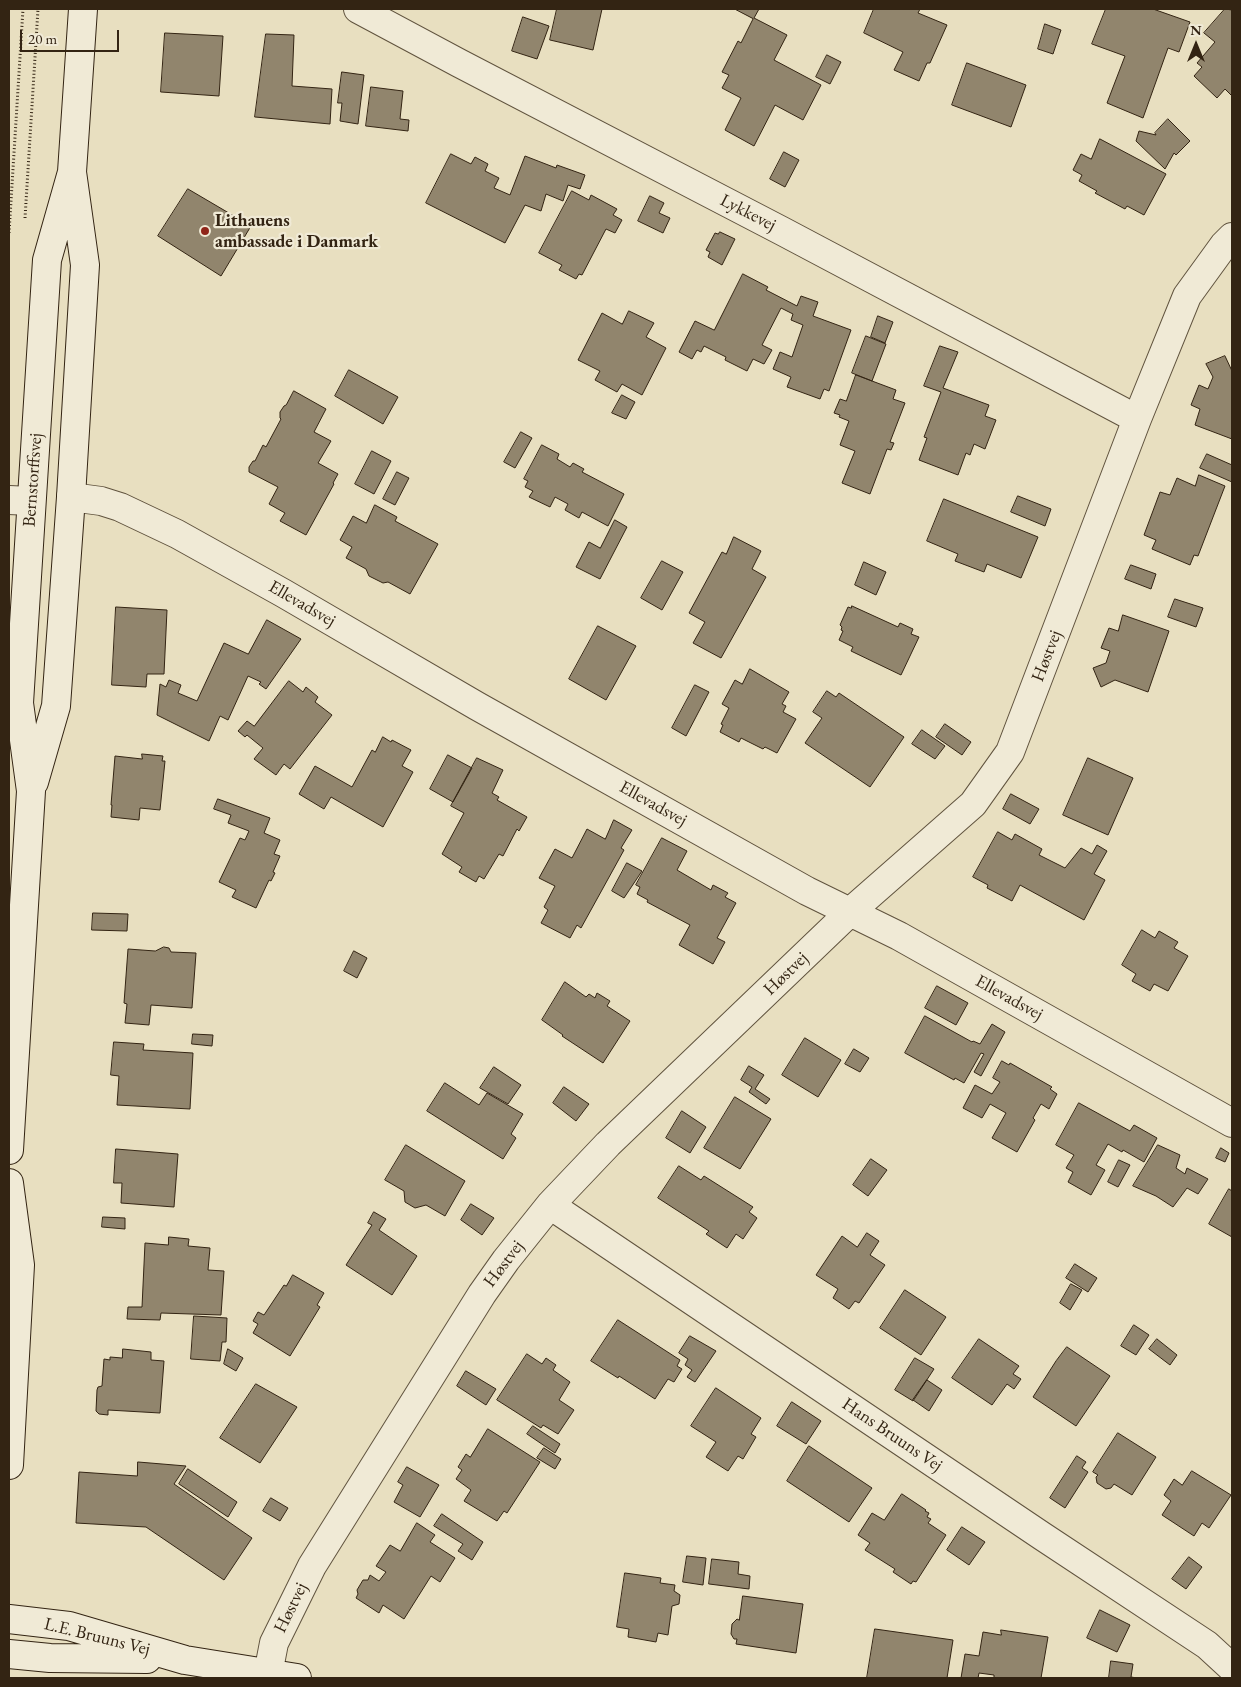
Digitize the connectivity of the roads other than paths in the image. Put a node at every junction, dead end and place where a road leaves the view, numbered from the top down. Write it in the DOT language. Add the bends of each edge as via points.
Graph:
graph roads {
  1 [pos="82,9"];
  2 [pos="358,9"];
  3 [pos="72,172"];
  4 [pos="1232,237"];
  5 [pos="1137,419"];
  6 [pos="71,497"];
  7 [pos="20,500"];
  8 [pos="32,791"];
  9 [pos="850,912"];
  10 [pos="1232,1123"];
  11 [pos="9,1150"];
  12 [pos="9,1183"];
  13 [pos="550,1205"];
  14 [pos="9,1465"];
  15 [pos="9,1619"];
  16 [pos="9,1654"];
  17 [pos="185,1660"];
  18 [pos="1232,1668"];
  19 [pos="268,1674"];
  20 [pos="297,1678"];
  1 -- 3 [label="street, Bernstorffsvej"];
  2 -- 5 [label="street, Lykkevej"];
  3 -- 6 [label="street, Bernstorffsvej" via="85,264"];
  3 -- 7 [label="street, Bernstorffsvej" via="47,260"];
  4 -- 5 [label="street, Høstvej" via="1187,296"];
  5 -- 9 [label="street, Høstvej" via="1010,752 973,804"];
  6 -- 8 [label="street, Bernstorffsvej" via="56,706"];
  6 -- 9 [label="street, Ellevadsvej" via="120,507 177,534 807,891"];
  7 -- 8 [label="street, Bernstorffsvej" via="19,703"];
  8 -- 11 [label="street, Bernstorffsvej"];
  9 -- 10 [label="street, Ellevadsvej" via="899,936"];
  9 -- 13 [label="street, Høstvej" via="608,1144"];
  12 -- 14 [label="street" via="20,1266"];
  13 -- 18 [label="street, Hans Bruuns Vej" via="1207,1645"];
  13 -- 19 [label="street, Høstvej" via="482,1294 312,1566 274,1643"];
  15 -- 17 [label="street, L.E. Bruuns Vej" via="70,1626"];
  16 -- 17 [label="street, L.E. Bruuns Vej" via="50,1658"];
  17 -- 19 [label="street, L.E. Bruuns Vej"];
  19 -- 20 [label="street, L.E. Bruuns Vej"];
}
